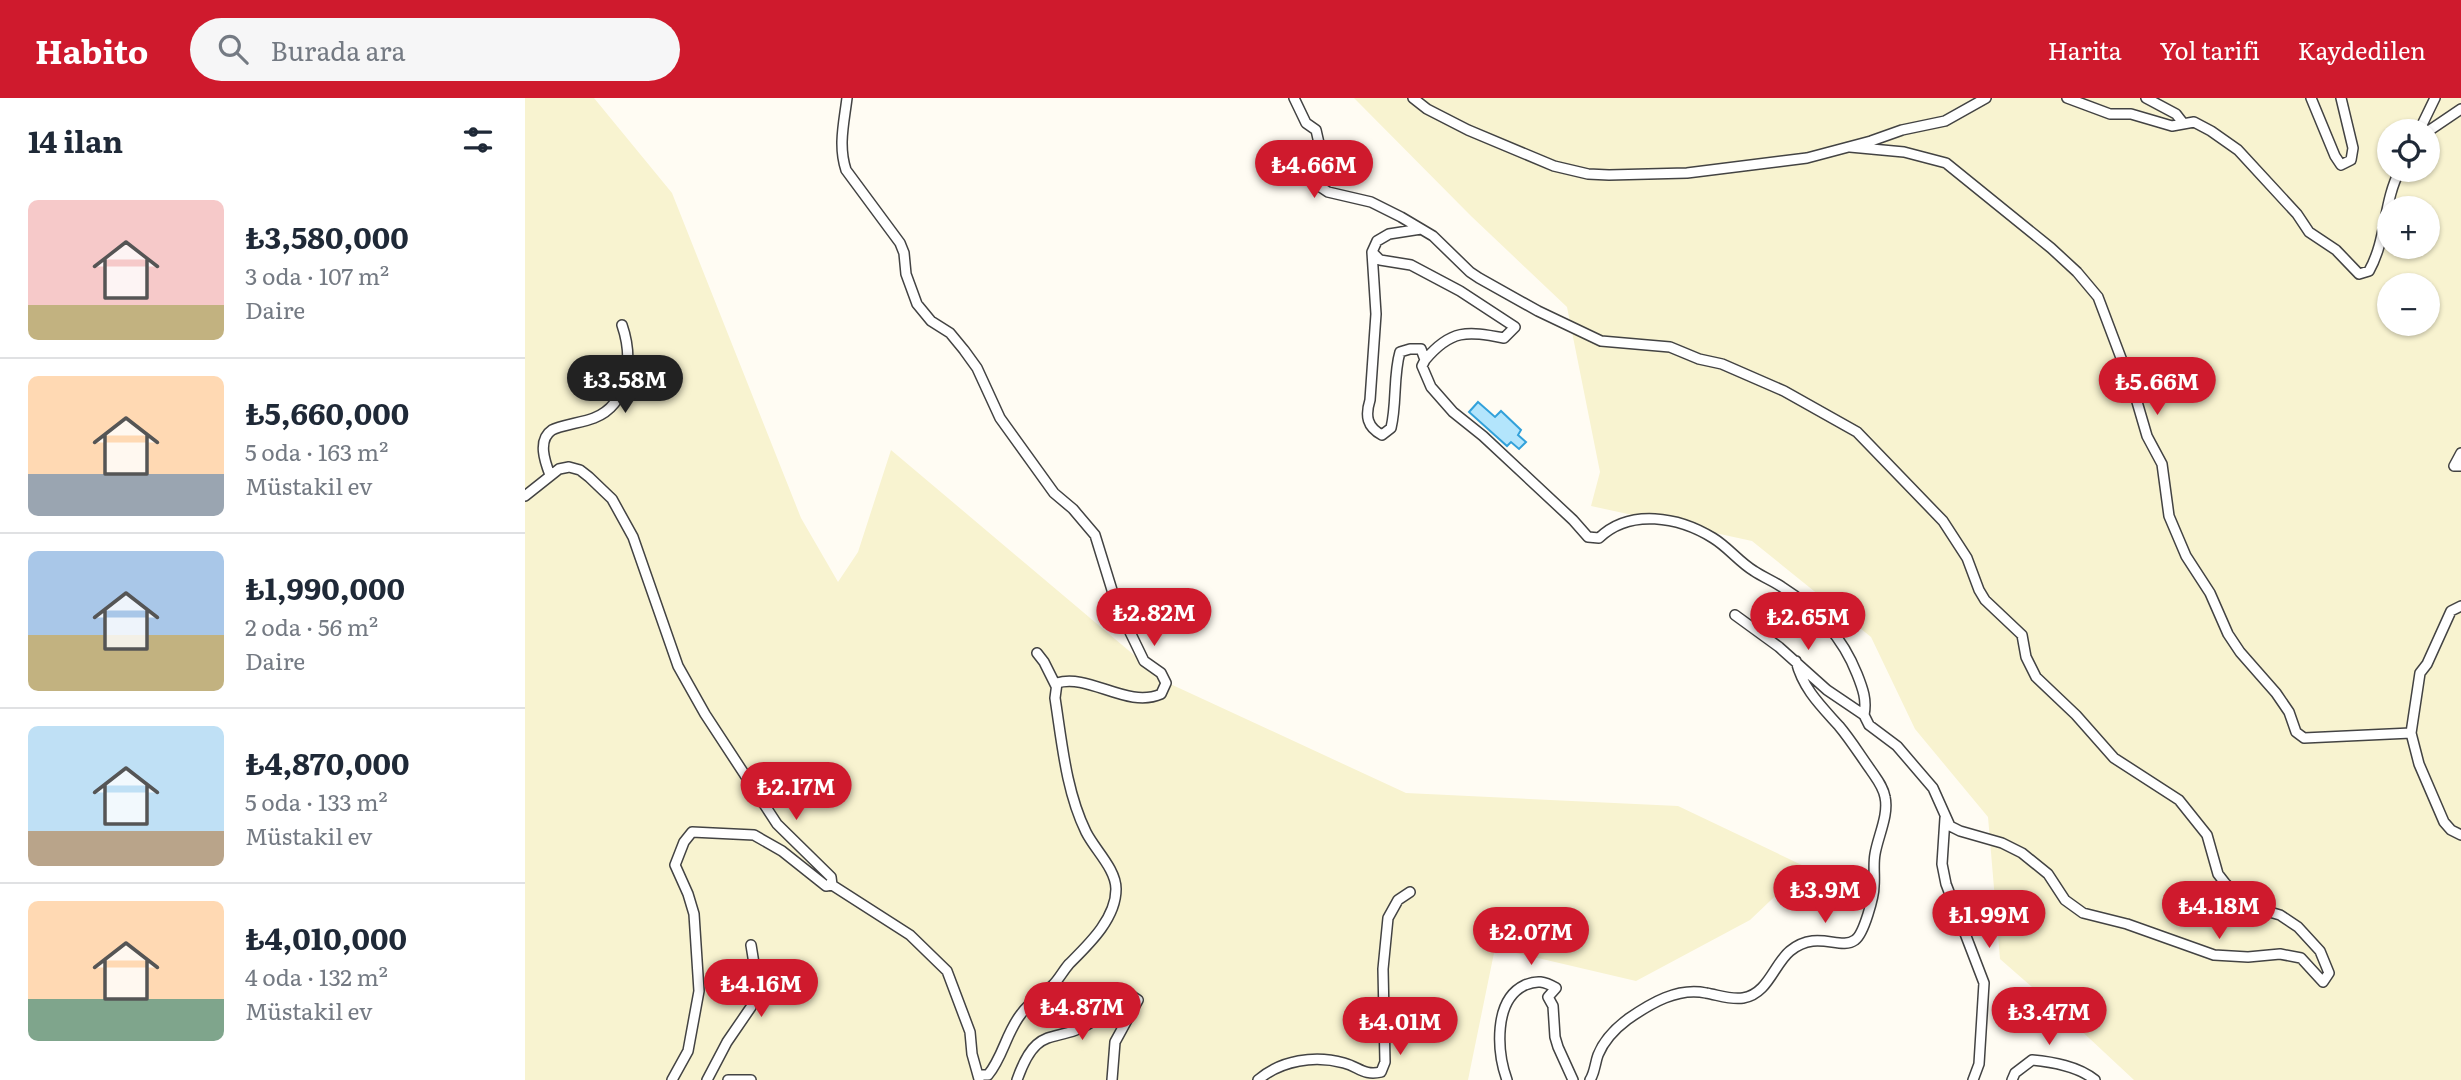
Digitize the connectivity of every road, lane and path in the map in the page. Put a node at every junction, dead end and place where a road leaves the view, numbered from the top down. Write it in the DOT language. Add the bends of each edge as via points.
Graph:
graph roads {
  1 [pos="847,98"];
  2 [pos="1294,98"];
  3 [pos="1413,98"];
  4 [pos="1986,98"];
  5 [pos="2067,98"];
  6 [pos="2146,98"];
  7 [pos="2311,98"];
  8 [pos="2341,98"];
  9 [pos="2435,98"];
  10 [pos="2461,109"];
  11 [pos="2425,119"];
  12 [pos="2183,123"];
  13 [pos="2440,123"];
  14 [pos="1850,146"];
  15 [pos="2395,182"];
  16 [pos="1421,229"];
  17 [pos="1372,252"];
  18 [pos="622,325"];
  19 [pos="1425,360"];
  20 [pos="2461,453"];
  21 [pos="2461,466"];
  22 [pos="550,475"];
  23 [pos="525,496"];
  24 [pos="2461,606"];
  25 [pos="1735,615"];
  26 [pos="1037,653"];
  27 [pos="1795,661"];
  28 [pos="1056,686"];
  29 [pos="1864,715"];
  30 [pos="2411,733"];
  31 [pos="1945,817"];
  32 [pos="2461,835"];
  33 [pos="832,885"];
  34 [pos="1410,892"];
  35 [pos="751,945"];
  36 [pos="979,1077"];
  37 [pos="672,1080"];
  38 [pos="706,1080"];
  39 [pos="728,1080"];
  40 [pos="751,1080"];
  41 [pos="1017,1080"];
  42 [pos="1112,1080"];
  43 [pos="1258,1080"];
  44 [pos="1507,1080"];
  45 [pos="1573,1080"];
  46 [pos="1590,1080"];
  47 [pos="1973,1080"];
  48 [pos="2012,1080"];
  49 [pos="2095,1080"];
  1 -- 28 [label="street" via="841,149 846,170 900,243 917,304 964,350 1000,418 1054,494 1095,535 1115,603 1144,661 1166,682 1161,694 1153,697 1131,697 1064,681"];
  2 -- 16 [label="street" via="1306,122 1316,130 1321,152 1319,186 1371,202"];
  3 -- 14 [label="street" via="1468,131 1554,166 1588,174 1687,173 1807,158"];
  4 -- 14 [label="street" via="1945,121"];
  5 -- 12 [label="street" via="2110,114 2142,116 2172,126"];
  6 -- 12 [label="street" via="2176,114"];
  7 -- 8 [label="street" via="2341,164 2351,160 2353,148"];
  9 -- 11 [label="street"];
  10 -- 13 [label="street"];
  12 -- 15 [label="street" via="2194,122 2238,150 2309,232 2336,250 2359,274 2369,271 2379,251"];
  14 -- 30 [label="street" via="1904,152 1945,163 2027,226 2098,298 2147,436 2162,464 2169,516 2186,556 2210,593 2228,634 2283,702 2296,732 2304,738"];
  16 -- 17 [label="street" via="1389,234 1377,241"];
  16 -- 31 [label="street" via="1479,278 1601,341 1669,347 1722,364 1784,391 1857,432 1943,521 1967,558 1985,600 2022,635 2036,677 2114,758 2179,800 2207,835 2225,883 2249,906 2280,915 2298,927 2320,951 2329,973 2323,982 2301,958 2214,955 2083,913 2022,853 2002,842 1960,831"];
  17 -- 19 [label="street" via="1380,260 1411,265 1515,327 1504,338 1460,334 1441,343"];
  17 -- 19 [label="street" via="1376,314 1367,421 1372,430 1382,435 1391,428 1400,352 1421,349"];
  18 -- 22 [label="street" via="629,366 624,386 606,413 552,429 546,437 544,458"];
  19 -- 29 [label="street" via="1426,378 1445,404 1588,537 1599,538 1629,520 1680,522 1712,537 1811,608 1850,655 1864,694"];
  20 -- 21 [label="street" via="2454,466"];
  22 -- 23 [label="street"];
  22 -- 33 [label="street" via="569,467 580,470 612,499 633,537 678,666 705,715 777,824 824,869"];
  24 -- 30 [label="street" via="2451,611 2420,673"];
  25 -- 27 [label="street"];
  26 -- 28 [label="street"];
  27 -- 29 [label="street"];
  27 -- 46 [label="street" via="1815,701 1850,741 1885,796 1864,929 1847,943 1815,940 1795,947 1751,996 1740,999 1685,992 1664,997 1610,1035"];
  28 -- 36 [label="street" via="1073,798 1087,834 1112,876 1115,895 1091,942 1056,983 1024,1010 1006,1037 995,1067"];
  29 -- 31 [label="street" via="1933,788"];
  30 -- 32 [label="street" via="2444,822"];
  31 -- 47 [label="street" via="1942,863 1946,884 1984,983 1979,1064"];
  33 -- 36 [label="street" via="910,935 947,971 970,1032"];
  33 -- 37 [label="street" via="826,886 754,835 692,832 674,865 694,914 699,991 688,1051"];
  34 -- 43 [label="street" via="1398,900 1388,918 1383,969 1385,1062 1381,1072 1371,1074 1342,1062 1309,1059 1280,1066"];
  35 -- 38 [label="street" via="756,976 751,1007"];
  39 -- 40 [label="street"];
  41 -- 42 [label="street" via="1025,1057 1039,1041 1096,1020 1118,997 1129,994 1137,1000 1115,1042"];
  44 -- 45 [label="street" via="1501,1042 1504,1009 1516,990 1536,981 1556,988 1548,997 1555,1037"];
  48 -- 49 [label="street" via="2032,1060 2053,1062"];
}
